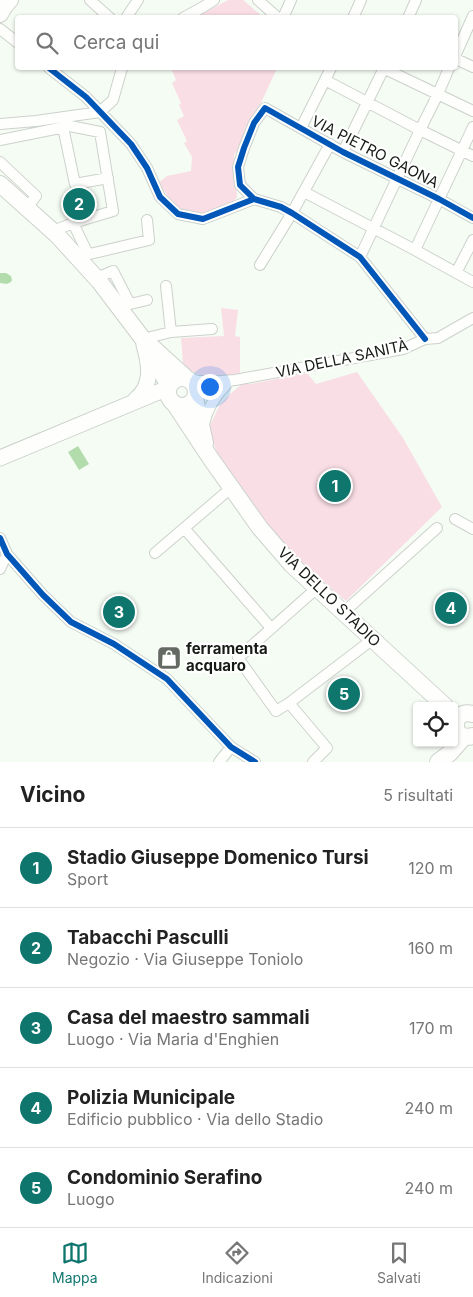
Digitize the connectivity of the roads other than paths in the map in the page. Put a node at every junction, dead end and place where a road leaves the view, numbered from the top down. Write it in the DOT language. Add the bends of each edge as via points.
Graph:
graph roads {
  1 [pos="90,0"];
  2 [pos="138,0"];
  3 [pos="214,0"];
  4 [pos="258,0"];
  5 [pos="291,0"];
  6 [pos="362,0"];
  7 [pos="416,0"];
  8 [pos="107,15"];
  9 [pos="128,15"];
  10 [pos="189,15"];
  11 [pos="275,15"];
  12 [pos="284,15"];
  13 [pos="354,15"];
  14 [pos="409,15"];
  15 [pos="472,21"];
  16 [pos="0,29"];
  17 [pos="15,41"];
  18 [pos="458,50"];
  19 [pos="458,60"];
  20 [pos="473,67"];
  21 [pos="52,70"];
  22 [pos="121,70"];
  23 [pos="329,70"];
  24 [pos="383,70"];
  25 [pos="388,70"];
  26 [pos="448,70"];
  27 [pos="325,80"];
  28 [pos="438,94"];
  29 [pos="367,102"];
  30 [pos="473,111"];
  31 [pos="100,112"];
  32 [pos="0,124"];
  33 [pos="63,127"];
  34 [pos="473,127"];
  35 [pos="301,128"];
  36 [pos="420,130"];
  37 [pos="0,140"];
  38 [pos="330,144"];
  39 [pos="462,150"];
  40 [pos="343,152"];
  41 [pos="473,156"];
  42 [pos="0,162"];
  43 [pos="108,178"];
  44 [pos="397,178"];
  45 [pos="0,184"];
  46 [pos="304,192"];
  47 [pos="254,199"];
  48 [pos="439,199"];
  49 [pos="27,208"];
  50 [pos="292,213"];
  51 [pos="473,218"];
  52 [pos="147,220"];
  53 [pos="73,223"];
  54 [pos="373,229"];
  55 [pos="53,231"];
  56 [pos="473,240"];
  57 [pos="415,250"];
  58 [pos="83,256"];
  59 [pos="360,257"];
  60 [pos="260,265"];
  61 [pos="456,273"];
  62 [pos="96,278"];
  63 [pos="473,282"];
  64 [pos="166,286"];
  65 [pos="147,300"];
  66 [pos="473,318"];
  67 [pos="212,329"];
  68 [pos="171,332"];
  69 [pos="143,339"];
  70 [pos="425,339"];
  71 [pos="187,378"];
  72 [pos="231,382"];
  73 [pos="170,395"];
  74 [pos="195,397"];
  75 [pos="126,405"];
  76 [pos="203,431"];
  77 [pos="207,453"];
  78 [pos="0,458"];
  79 [pos="231,488"];
  80 [pos="456,519"];
  81 [pos="184,528"];
  82 [pos="437,528"];
  83 [pos="473,528"];
  84 [pos="0,538"];
  85 [pos="155,553"];
  86 [pos="7,554"];
  87 [pos="0,569"];
  88 [pos="317,588"];
  89 [pos="344,612"];
  90 [pos="271,628"];
  91 [pos="373,639"];
  92 [pos="441,702"];
  93 [pos="289,703"];
  94 [pos="462,715"];
  95 [pos="468,736"];
  96 [pos="231,747"];
  97 [pos="219,762"];
  98 [pos="255,762"];
  99 [pos="313,762"];
  100 [pos="438,762"];
  1 -- 8 [label="street"];
  2 -- 9 [label="street"];
  3 -- 10 [label="street"];
  4 -- 11 [label="street"];
  5 -- 12 [label="street"];
  6 -- 13 [label="street"];
  7 -- 14 [label="street"];
  15 -- 18 [label="street"];
  16 -- 17 [label="street"];
  19 -- 20 [label="street"];
  21 -- 31 [label="street"];
  22 -- 31 [label="street" via="113,100"];
  23 -- 27 [label="street"];
  24 -- 29 [label="street"];
  25 -- 28 [label="street"];
  26 -- 28 [label="street"];
  27 -- 29 [label="street"];
  27 -- 35 [label="street"];
  28 -- 30 [label="street"];
  28 -- 36 [label="street"];
  29 -- 36 [label="street"];
  29 -- 40 [label="street"];
  31 -- 32 [label="street"];
  31 -- 47 [label="street" via="131,144 147,168 160,197 178,214 203,219"];
  33 -- 37 [label="street"];
  33 -- 43 [label="street" via="100,132"];
  33 -- 43 [label="street" via="74,184"];
  34 -- 39 [label="street"];
  35 -- 38 [label="street, VIA PIETRO GAONA"];
  35 -- 47 [label="street, VIA PIETRO GAONA" via="265,108 254,123 238,167 240,185"];
  36 -- 39 [label="street"];
  36 -- 44 [label="street"];
  38 -- 40 [label="street, VIA PIETRO GAONA"];
  38 -- 46 [label="street"];
  39 -- 41 [label="street"];
  39 -- 48 [label="street"];
  40 -- 44 [label="street, VIA PIETRO GAONA"];
  42 -- 49 [label="street" via="36,196"];
  43 -- 53 [label="street" via="113,211"];
  44 -- 48 [label="street, VIA PIETRO GAONA"];
  44 -- 54 [label="street"];
  45 -- 49 [label="main road"];
  46 -- 50 [label="street"];
  46 -- 54 [label="street"];
  47 -- 50 [label="street"];
  48 -- 51 [label="street, VIA PIETRO GAONA"];
  48 -- 57 [label="street"];
  49 -- 55 [label="main road"];
  50 -- 59 [label="street"];
  50 -- 60 [label="street"];
  52 -- 58 [label="street" via="148,240"];
  53 -- 55 [label="street"];
  53 -- 58 [label="street"];
  54 -- 57 [label="street"];
  54 -- 59 [label="street"];
  55 -- 58 [label="main road"];
  56 -- 61 [label="street"];
  57 -- 61 [label="street"];
  58 -- 62 [label="main road"];
  59 -- 70 [label="street"];
  61 -- 63 [label="street"];
  62 -- 65 [label="street" via="113,271 130,304"];
  62 -- 69 [label="main road"];
  64 -- 68 [label="street"];
  66 -- 70 [label="street, VIA DELLA SANITÀ" via="438,338"];
  67 -- 68 [label="street"];
  68 -- 69 [label="street"];
  69 -- 71 [label="main road"];
  69 -- 73 [label="main road, VIA DELLO STADIO"];
  69 -- 75 [label="main road" via="148,358 147,383 142,395"];
  70 -- 72 [label="street, VIA DELLA SANITÀ" via="403,349"];
  71 -- 72 [label="street, VIA DELLA SANITÀ" via="198,382"];
  71 -- 73 [label="main road" via="171,382"];
  71 -- 74 [label="main road" via="196,388"];
  72 -- 74 [label="street, VIA DELLA SANITÀ"];
  72 -- 76 [label="street, VIA DELLO STADIO" via="216,395 209,407"];
  73 -- 74 [label="main road" via="178,406 190,404"];
  73 -- 75 [label="main road" via="162,400"];
  73 -- 77 [label="main road, VIA DELLO STADIO"];
  74 -- 76 [label="main road, VIA DELLO STADIO"];
  75 -- 78 [label="main road"];
  76 -- 77 [label="main road, VIA DELLO STADIO"];
  77 -- 79 [label="main road, VIA DELLO STADIO"];
  79 -- 81 [label="street"];
  79 -- 88 [label="main road, VIA DELLO STADIO" via="260,528"];
  80 -- 83 [label="street"];
  81 -- 85 [label="street"];
  81 -- 90 [label="street"];
  82 -- 89 [label="street"];
  84 -- 86 [label="street"];
  86 -- 87 [label="street"];
  86 -- 96 [label="street" via="71,622 114,644 167,678"];
  88 -- 89 [label="main road, VIA DELLO STADIO"];
  88 -- 90 [label="street"];
  89 -- 91 [label="main road, VIA DELLO STADIO"];
  90 -- 93 [label="street" via="238,658 276,712"];
  91 -- 92 [label="main road, VIA DELLO STADIO"];
  91 -- 93 [label="street"];
  93 -- 99 [label="street" via="327,748"];
  94 -- 95 [label="main road" via="456,728"];
  95 -- 100 [label="main road"];
  96 -- 97 [label="street"];
  96 -- 98 [label="street"];
}
